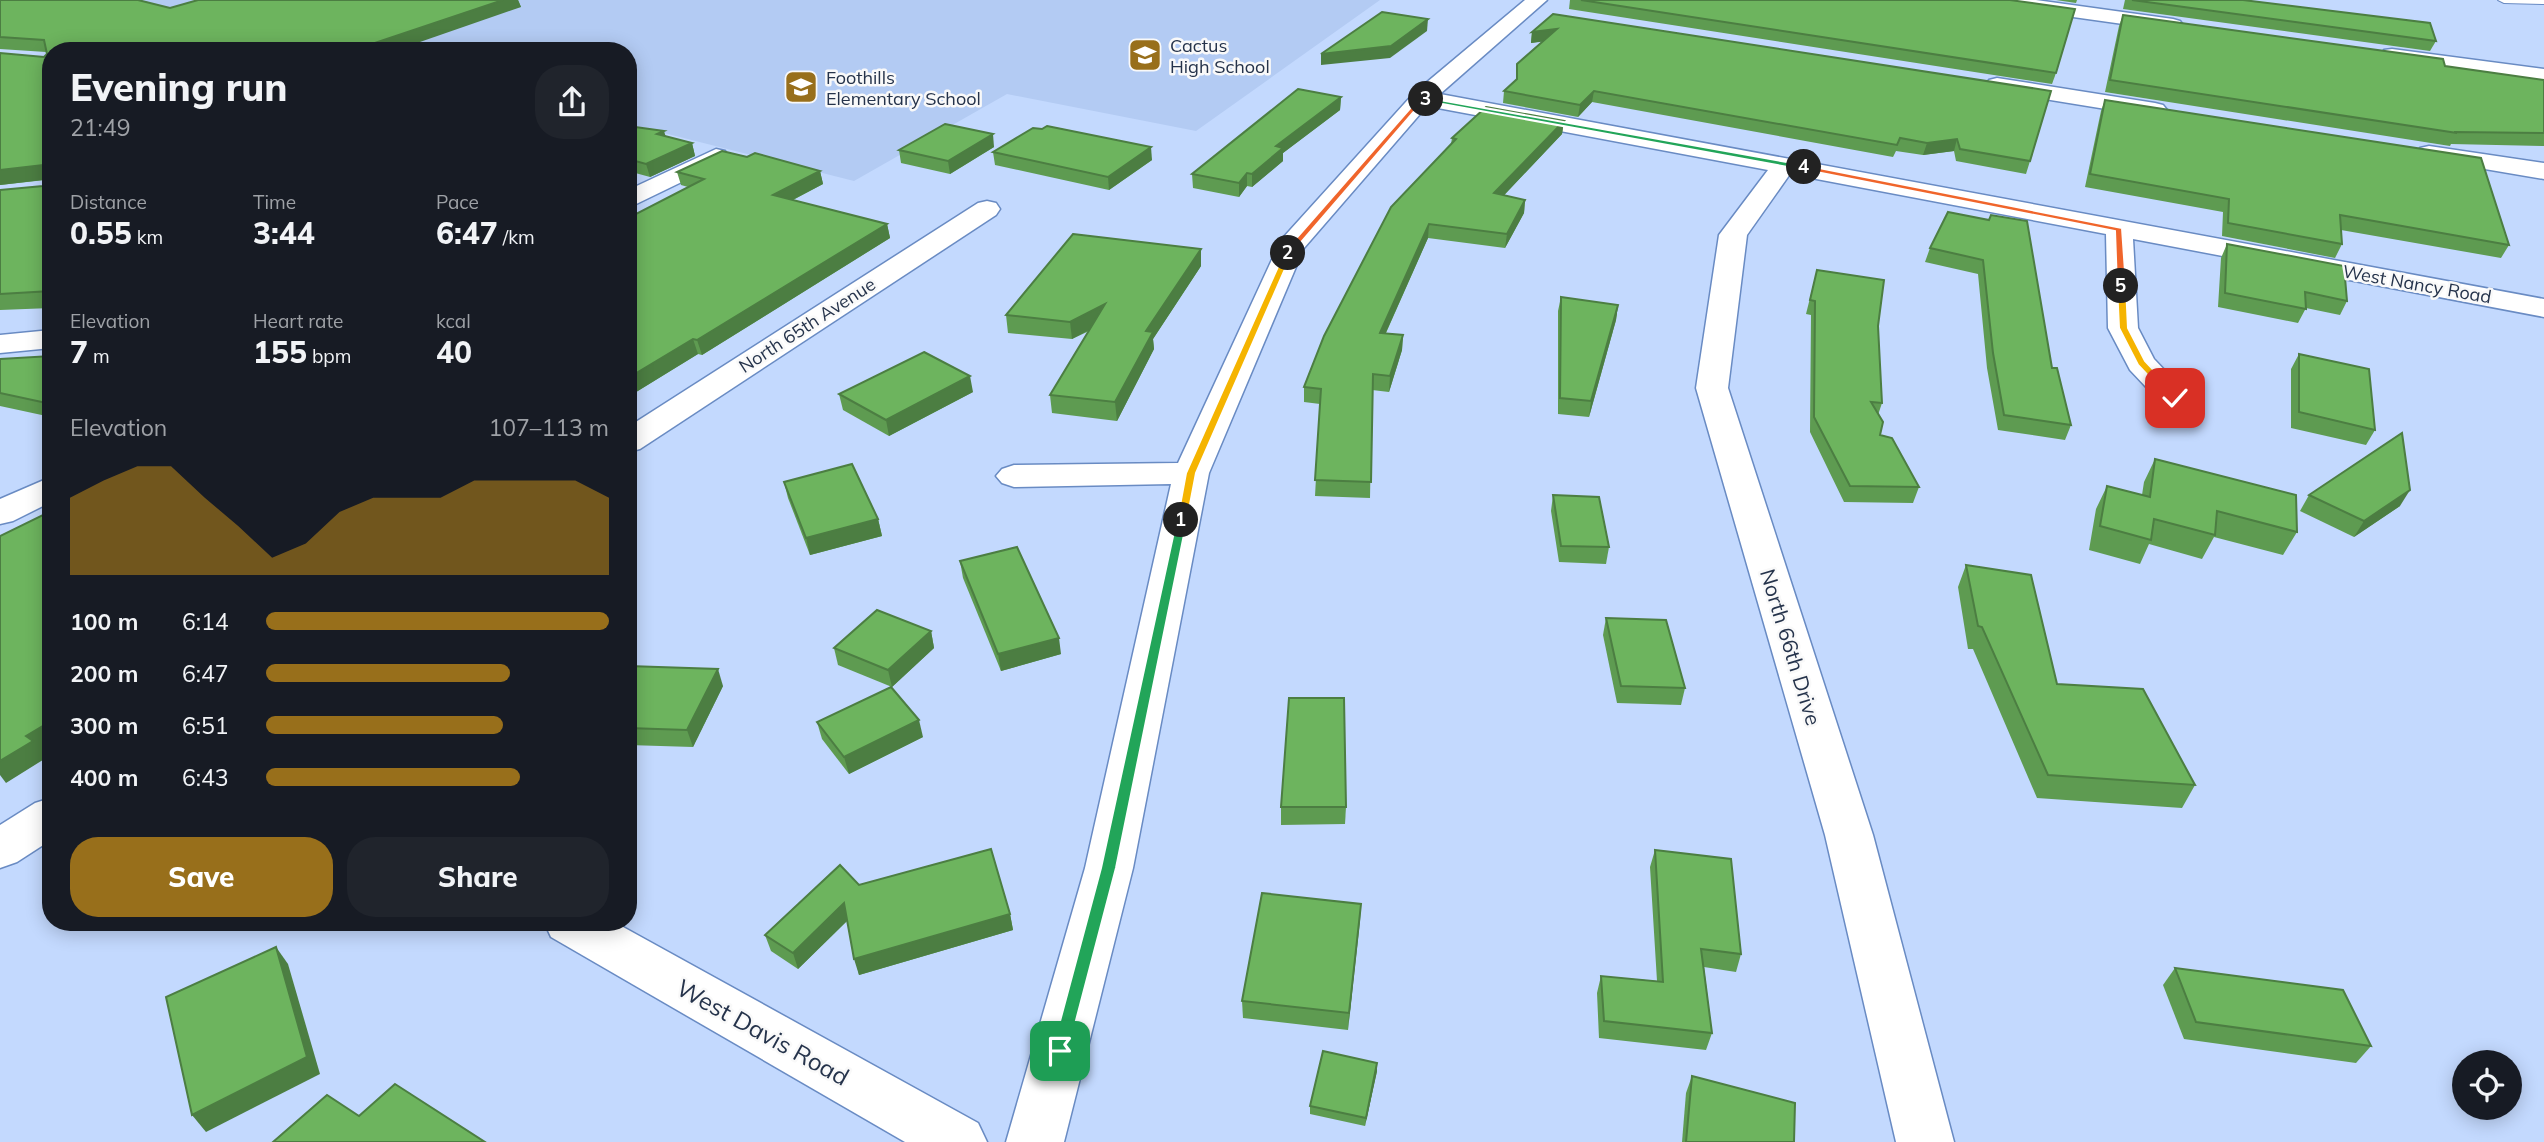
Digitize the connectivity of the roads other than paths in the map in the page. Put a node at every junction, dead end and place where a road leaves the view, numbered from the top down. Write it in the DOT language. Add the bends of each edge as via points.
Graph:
graph roads {
  1 [pos="1994,0"];
  2 [pos="2504,0"];
  3 [pos="2543,1"];
  4 [pos="1538,8"];
  5 [pos="2187,27"];
  6 [pos="2365,51"];
  7 [pos="2544,76"];
  8 [pos="1979,82"];
  9 [pos="1422,98"];
  10 [pos="2172,112"];
  11 [pos="2406,149"];
  12 [pos="716,156"];
  13 [pos="1785,164"];
  14 [pos="2544,171"];
  15 [pos="637,196"];
  16 [pos="987,209"];
  17 [pos="2119,229"];
  18 [pos="2544,307"];
  19 [pos="42,341"];
  20 [pos="0,344"];
  21 [pos="2175,398"];
  22 [pos="637,436"];
  23 [pos="1191,473"];
  24 [pos="1014,476"];
  25 [pos="42,492"];
  26 [pos="0,513"];
  27 [pos="42,822"];
  28 [pos="0,849"];
  29 [pos="585,931"];
  30 [pos="958,1142"];
  31 [pos="1035,1142"];
  32 [pos="1925,1142"];
  1 -- 5 [label="street"];
  2 -- 3 [label="lane"];
  4 -- 9 [label="street"];
  6 -- 7 [label="street"];
  8 -- 10 [label="street"];
  9 -- 13 [label="street, West Nancy Road"];
  9 -- 23 [label="street" via="1291,246"];
  11 -- 14 [label="street"];
  12 -- 15 [label="street"];
  13 -- 17 [label="street, West Nancy Road"];
  13 -- 32 [label="street, North 66th Drive" via="1733,235 1712,388 1849,835"];
  16 -- 22 [label="street, North 65th Avenue"];
  17 -- 18 [label="street, West Nancy Road"];
  17 -- 21 [label="street" via="2123,328 2141,363"];
  19 -- 20 [label="street"];
  23 -- 24 [label="street"];
  23 -- 31 [label="street" via="1109,868"];
  25 -- 26 [label="street"];
  27 -- 28 [label="street"];
  29 -- 30 [label="street, West Davis Road"];
}
